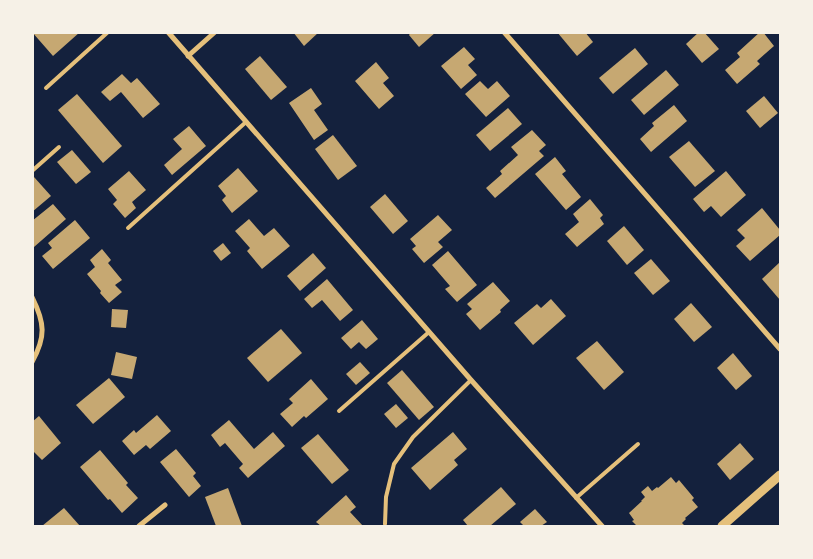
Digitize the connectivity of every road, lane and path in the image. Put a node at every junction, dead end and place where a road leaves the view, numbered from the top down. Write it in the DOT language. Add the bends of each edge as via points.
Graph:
graph roads {
  1 [pos="108,32"];
  2 [pos="168,32"];
  3 [pos="215,32"];
  4 [pos="504,32"];
  5 [pos="188,56"];
  6 [pos="46,88"];
  7 [pos="246,122"];
  8 [pos="60,147"];
  9 [pos="32,171"];
  10 [pos="128,228"];
  11 [pos="32,297"];
  12 [pos="429,332"];
  13 [pos="780,347"];
  14 [pos="33,362"];
  15 [pos="471,380"];
  16 [pos="340,411"];
  17 [pos="638,444"];
  18 [pos="780,475"];
  19 [pos="576,498"];
  20 [pos="165,505"];
  21 [pos="385,524"];
  22 [pos="139,526"];
  23 [pos="602,526"];
  24 [pos="722,526"];
  1 -- 6 [label="lane"];
  2 -- 5 [label="street"];
  3 -- 5 [label="street"];
  4 -- 13 [label="street"];
  5 -- 7 [label="street"];
  7 -- 10 [label="lane"];
  7 -- 12 [label="street"];
  8 -- 9 [label="lane"];
  11 -- 14 [label="street" via="43,328"];
  12 -- 15 [label="street"];
  12 -- 16 [label="lane"];
  15 -- 19 [label="street"];
  15 -- 21 [label="lane" via="413,437 394,464 386,497"];
  17 -- 19 [label="lane"];
  18 -- 24 [label="street"];
  19 -- 23 [label="street"];
  20 -- 22 [label="street"];
}
